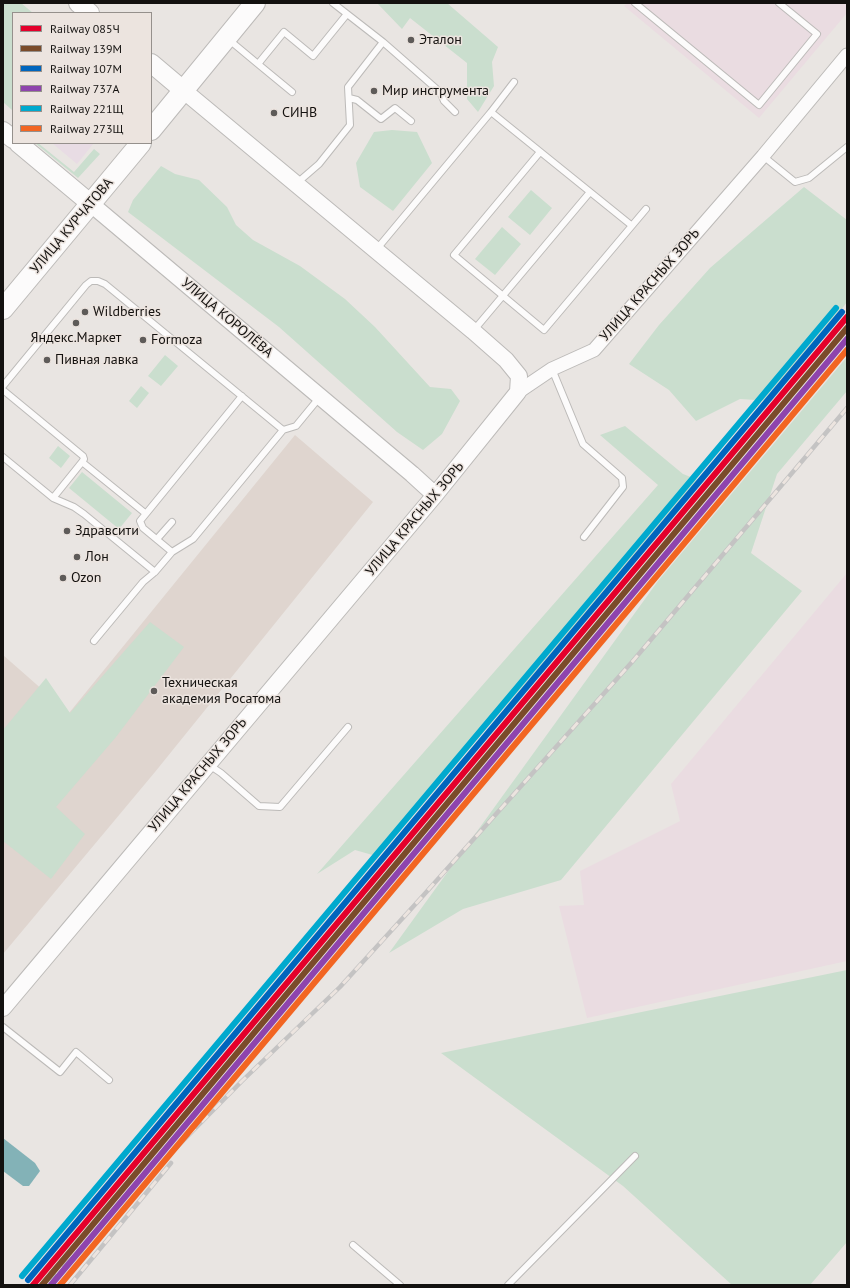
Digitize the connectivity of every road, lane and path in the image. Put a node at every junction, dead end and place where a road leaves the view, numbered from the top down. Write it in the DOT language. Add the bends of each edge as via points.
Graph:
graph roads {
  1 [pos="78,3"];
  2 [pos="255,3"];
  3 [pos="333,3"];
  4 [pos="635,3"];
  5 [pos="779,3"];
  6 [pos="89,12"];
  7 [pos="347,14"];
  8 [pos="227,38"];
  9 [pos="383,42"];
  10 [pos="847,55"];
  11 [pos="152,64"];
  12 [pos="258,64"];
  13 [pos="514,82"];
  14 [pos="184,90"];
  15 [pos="292,92"];
  16 [pos="349,98"];
  17 [pos="455,112"];
  18 [pos="490,112"];
  19 [pos="411,121"];
  20 [pos="152,129"];
  21 [pos="3,131"];
  22 [pos="12,138"];
  23 [pos="19,144"];
  24 [pos="140,144"];
  25 [pos="847,147"];
  26 [pos="540,152"];
  27 [pos="763,156"];
  28 [pos="296,183"];
  29 [pos="590,192"];
  30 [pos="91,204"];
  31 [pos="646,208"];
  32 [pos="631,226"];
  33 [pos="375,250"];
  34 [pos="503,296"];
  35 [pos="3,309"];
  36 [pos="473,331"];
  37 [pos="552,370"];
  38 [pos="3,386"];
  39 [pos="3,390"];
  40 [pos="518,392"];
  41 [pos="242,396"];
  42 [pos="320,396"];
  43 [pos="283,430"];
  44 [pos="3,457"];
  45 [pos="82,462"];
  46 [pos="435,495"];
  47 [pos="53,498"];
  48 [pos="145,513"];
  49 [pos="172,522"];
  50 [pos="584,537"];
  51 [pos="157,539"];
  52 [pos="172,552"];
  53 [pos="155,572"];
  54 [pos="94,641"];
  55 [pos="348,727"];
  56 [pos="207,764"];
  57 [pos="3,1008"];
  58 [pos="3,1027"];
  59 [pos="109,1080"];
  60 [pos="635,1156"];
  61 [pos="353,1245"];
  62 [pos="400,1285"];
  63 [pos="508,1285"];
  1 -- 6 [label="main road"];
  2 -- 8 [label="main road"];
  3 -- 7 [label="lane"];
  4 -- 5 [label="lane" via="759,105 817,34"];
  7 -- 9 [label="lane"];
  7 -- 12 [label="lane" via="313,56 284,32"];
  8 -- 12 [label="lane"];
  8 -- 14 [label="main road"];
  9 -- 16 [label="lane" via="348,87"];
  9 -- 17 [label="lane" via="440,92 444,101"];
  10 -- 27 [label="street, УЛИЦА КРАСНЫХ ЗОРЬ"];
  11 -- 14 [label="main road"];
  12 -- 15 [label="lane"];
  13 -- 18 [label="lane"];
  14 -- 20 [label="main road"];
  14 -- 28 [label="street"];
  16 -- 19 [label="lane" via="357,100 381,119 394,108"];
  16 -- 28 [label="lane" via="350,125 319,164"];
  18 -- 26 [label="lane"];
  18 -- 33 [label="lane"];
  21 -- 22 [label="main road"];
  23 -- 30 [label="main road, УЛИЦА КОРОЛЁВА"];
  24 -- 30 [label="main road, УЛИЦА КУРЧАТОВА"];
  25 -- 27 [label="lane" via="809,178 795,182"];
  26 -- 29 [label="lane"];
  26 -- 34 [label="lane" via="454,255"];
  27 -- 37 [label="street, УЛИЦА КРАСНЫХ ЗОРЬ" via="594,350"];
  28 -- 33 [label="street"];
  29 -- 32 [label="lane"];
  29 -- 34 [label="lane"];
  30 -- 35 [label="main road, УЛИЦА КУРЧАТОВА"];
  30 -- 42 [label="street, УЛИЦА КОРОЛЁВА"];
  31 -- 32 [label="lane"];
  32 -- 34 [label="lane" via="544,330"];
  33 -- 36 [label="street"];
  34 -- 36 [label="lane"];
  36 -- 40 [label="street" via="506,360 519,376"];
  37 -- 40 [label="street, УЛИЦА КРАСНЫХ ЗОРЬ"];
  37 -- 50 [label="lane" via="583,444 622,478 623,487"];
  38 -- 41 [label="lane" via="86,285 91,281 98,281 105,284"];
  39 -- 45 [label="lane" via="83,456"];
  40 -- 46 [label="street, УЛИЦА КРАСНЫХ ЗОРЬ"];
  41 -- 43 [label="lane"];
  41 -- 48 [label="lane"];
  42 -- 43 [label="lane" via="296,426"];
  42 -- 46 [label="street, УЛИЦА КОРОЛЁВА"];
  43 -- 52 [label="lane" via="193,539"];
  44 -- 47 [label="lane"];
  45 -- 47 [label="lane"];
  45 -- 48 [label="lane"];
  46 -- 56 [label="street, УЛИЦА КРАСНЫХ ЗОРЬ"];
  47 -- 53 [label="lane" via="84,514"];
  48 -- 51 [label="lane" via="141,524"];
  49 -- 51 [label="lane"];
  51 -- 52 [label="lane"];
  52 -- 53 [label="lane"];
  53 -- 54 [label="lane" via="143,582"];
  55 -- 56 [label="lane" via="280,807 259,806"];
  56 -- 57 [label="street, УЛИЦА КРАСНЫХ ЗОРЬ"];
  58 -- 59 [label="lane" via="60,1072 76,1052"];
  60 -- 63 [label="lane"];
  61 -- 62 [label="lane"];
}
